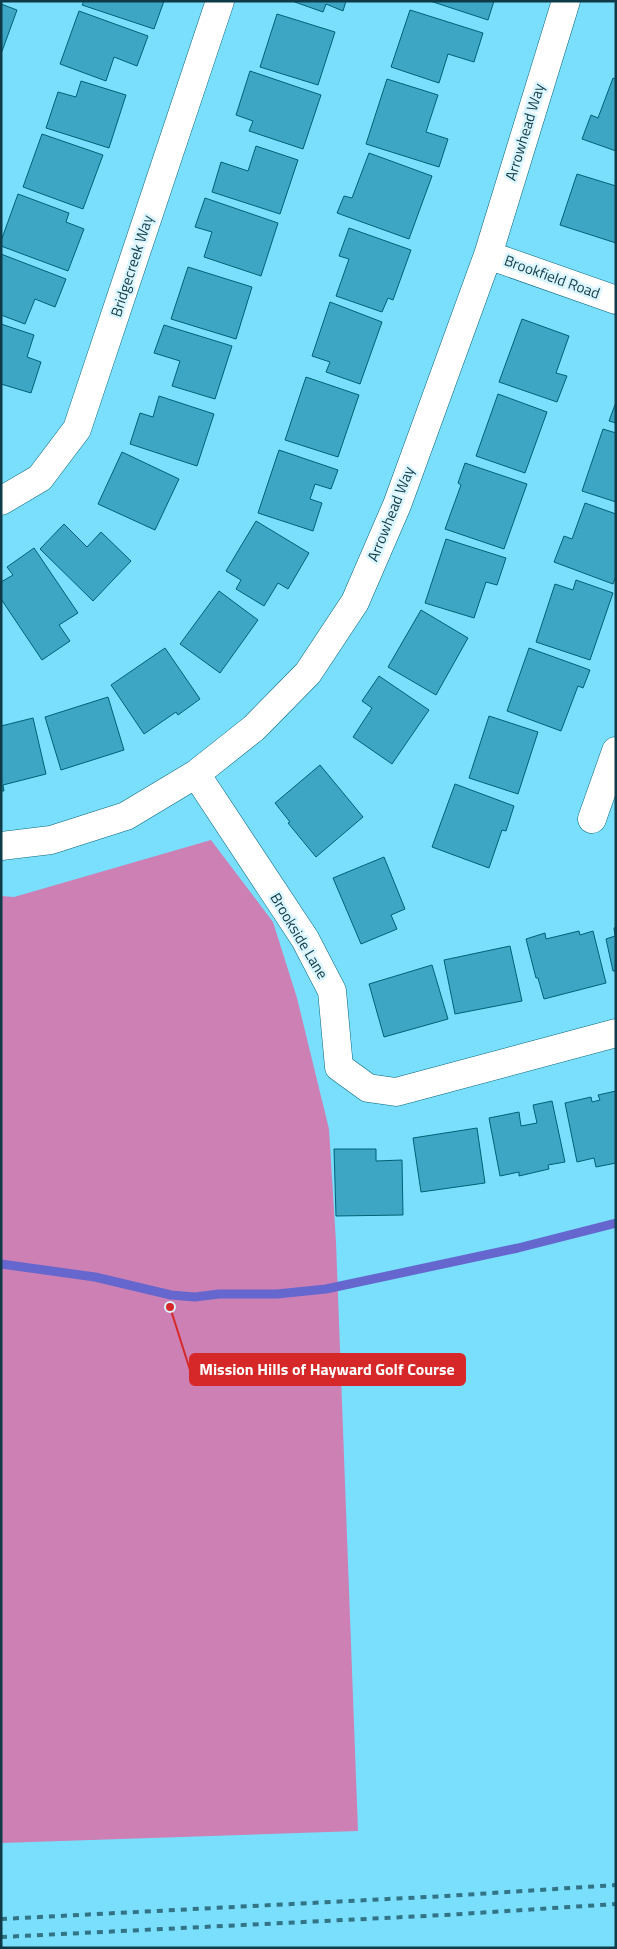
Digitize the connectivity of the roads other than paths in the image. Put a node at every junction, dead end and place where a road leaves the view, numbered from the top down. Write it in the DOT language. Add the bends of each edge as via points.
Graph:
graph roads {
  1 [pos="220,1"];
  2 [pos="566,1"];
  3 [pos="488,255"];
  4 [pos="616,300"];
  5 [pos="1,501"];
  6 [pos="616,751"];
  7 [pos="196,774"];
  8 [pos="592,819"];
  9 [pos="1,846"];
  10 [pos="616,1033"];
  1 -- 5 [label="street, Bridgecreek Way" via="77,429 40,478"];
  2 -- 3 [label="street, Arrowhead Way"];
  3 -- 4 [label="street, Brookfield Road"];
  3 -- 7 [label="street, Arrowhead Way" via="397,505 355,602 308,673 254,728"];
  6 -- 8 [label="street"];
  7 -- 9 [label="street, Arrowhead Way" via="126,816 51,840"];
  7 -- 10 [label="street, Brookside Lane" via="305,939 332,991 339,1067 368,1088 396,1092"];
}
